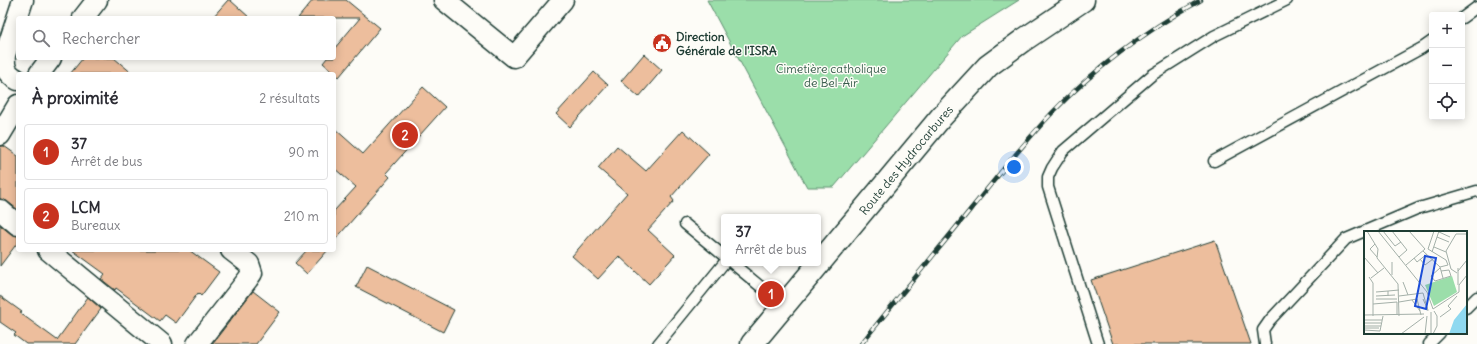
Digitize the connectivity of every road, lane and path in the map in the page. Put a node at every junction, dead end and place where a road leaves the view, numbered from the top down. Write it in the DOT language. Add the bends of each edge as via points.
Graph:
graph roads {
  1 [pos="23,0"];
  2 [pos="97,0"];
  3 [pos="444,0"];
  4 [pos="563,0"];
  5 [pos="1083,0"];
  6 [pos="1287,0"];
  7 [pos="1477,7"];
  8 [pos="17,16"];
  9 [pos="85,16"];
  10 [pos="1465,16"];
  11 [pos="16,20"];
  12 [pos="1429,43"];
  13 [pos="49,60"];
  14 [pos="40,72"];
  15 [pos="16,79"];
  16 [pos="16,108"];
  17 [pos="0,135"];
  18 [pos="1214,161"];
  19 [pos="1477,191"];
  20 [pos="0,210"];
  21 [pos="16,223"];
  22 [pos="685,224"];
  23 [pos="1364,231"];
  24 [pos="1365,231"];
  25 [pos="50,252"];
  26 [pos="234,252"];
  27 [pos="721,254"];
  28 [pos="821,262"];
  29 [pos="722,266"];
  30 [pos="736,266"];
  31 [pos="817,266"];
  32 [pos="1477,297"];
  33 [pos="784,306"];
  34 [pos="1467,307"];
  35 [pos="1439,334"];
  36 [pos="162,344"];
  37 [pos="197,344"];
  38 [pos="658,344"];
  39 [pos="752,344"];
  40 [pos="1098,344"];
  41 [pos="1265,344"];
  42 [pos="1429,344"];
  1 -- 8 [label="street"];
  2 -- 9 [label="street"];
  3 -- 4 [label="street" via="514,57"];
  5 -- 28 [label="street, Route des Hydrocarbures" via="988,66 942,116"];
  6 -- 40 [label="lane" via="1214,36 1152,75 1093,124 1057,159 1048,177 1048,187"];
  7 -- 10 [label="lane"];
  11 -- 15 [label="street" via="4,55 4,64 7,73"];
  12 -- 18 [label="lane"];
  13 -- 14 [label="street"];
  16 -- 17 [label="street"];
  19 -- 24 [label="lane" via="1418,208"];
  20 -- 21 [label="street"];
  22 -- 27 [label="lane"];
  23 -- 41 [label="lane" via="1346,239 1270,320 1263,330"];
  25 -- 36 [label="street"];
  26 -- 37 [label="street" via="249,264 252,273"];
  29 -- 38 [label="lane"];
  30 -- 33 [label="lane"];
  31 -- 33 [label="street, Route des Hydrocarbures"];
  32 -- 34 [label="lane"];
  33 -- 39 [label="street, Route des Hydrocarbures"];
  35 -- 42 [label="lane"];
}
